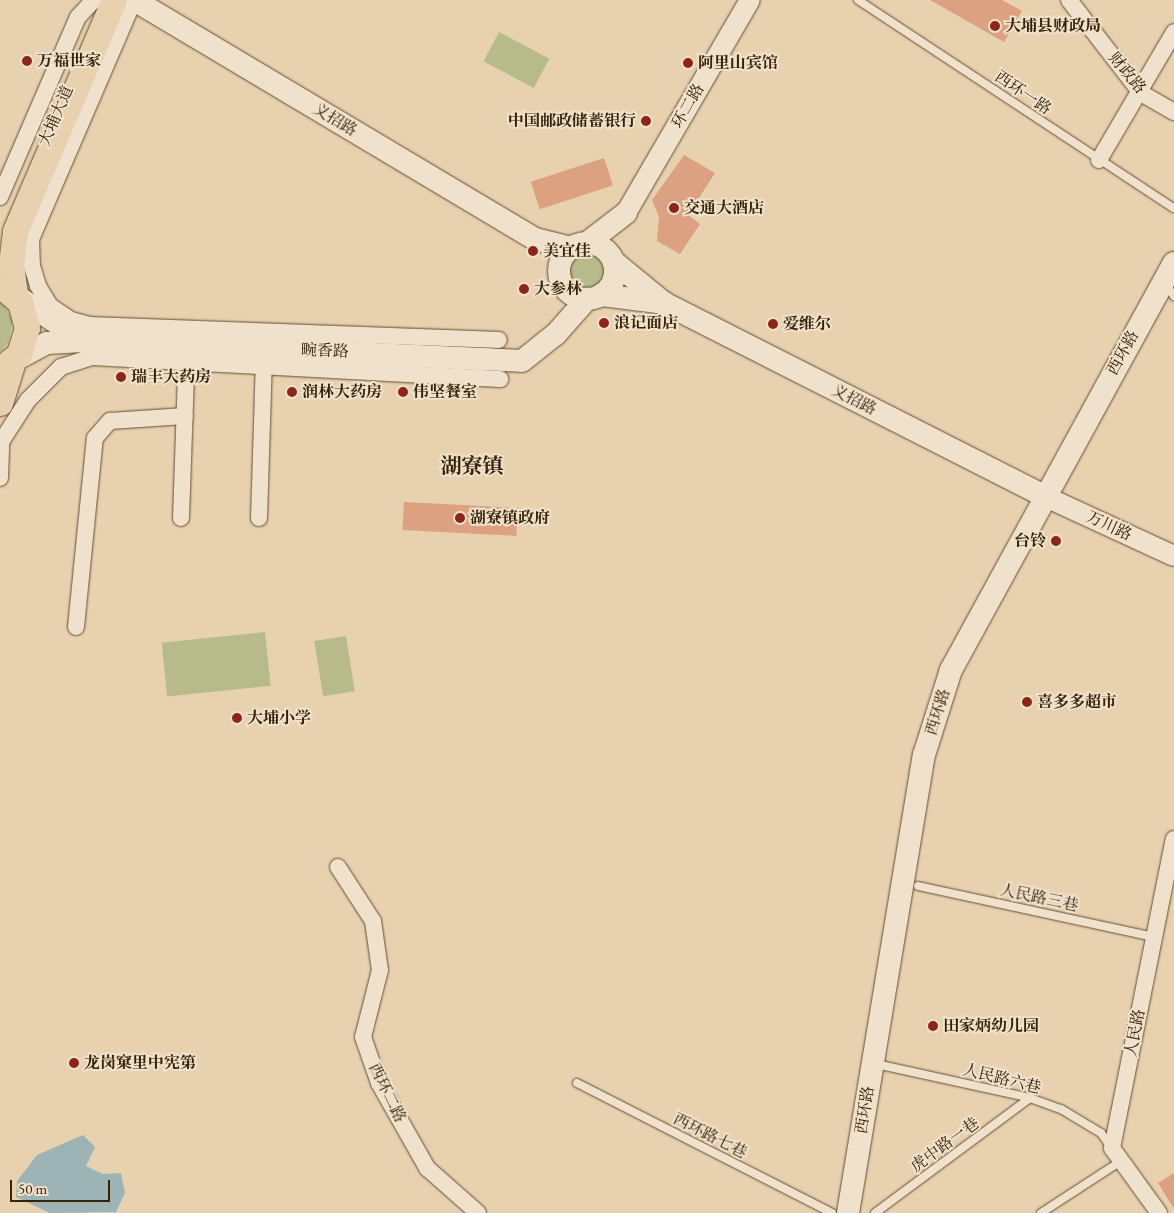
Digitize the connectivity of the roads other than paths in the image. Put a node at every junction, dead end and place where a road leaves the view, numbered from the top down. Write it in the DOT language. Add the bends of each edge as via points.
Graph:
graph roads {
  1 [pos="94,0"];
  2 [pos="106,0"];
  3 [pos="114,0"];
  4 [pos="134,0"];
  5 [pos="750,0"];
  6 [pos="858,0"];
  7 [pos="1069,0"];
  8 [pos="1174,32"];
  9 [pos="1140,93"];
  10 [pos="1174,112"];
  11 [pos="1099,160"];
  12 [pos="0,197"];
  13 [pos="1174,208"];
  14 [pos="626,213"];
  15 [pos="6,233"];
  16 [pos="536,240"];
  17 [pos="579,245"];
  18 [pos="613,260"];
  19 [pos="559,275"];
  20 [pos="1170,280"];
  21 [pos="7,290"];
  22 [pos="594,297"];
  23 [pos="664,303"];
  24 [pos="556,334"];
  25 [pos="499,340"];
  26 [pos="84,341"];
  27 [pos="264,358"];
  28 [pos="7,365"];
  29 [pos="186,374"];
  30 [pos="500,380"];
  31 [pos="0,403"];
  32 [pos="185,416"];
  33 [pos="0,478"];
  34 [pos="1044,496"];
  35 [pos="181,518"];
  36 [pos="259,518"];
  37 [pos="1174,556"];
  38 [pos="76,627"];
  39 [pos="1174,839"];
  40 [pos="338,867"];
  41 [pos="918,886"];
  42 [pos="1154,937"];
  43 [pos="873,1063"];
  44 [pos="577,1083"];
  45 [pos="1030,1098"];
  46 [pos="1112,1148"];
  47 [pos="1121,1161"];
  48 [pos="846,1212"];
  49 [pos="478,1213"];
  50 [pos="875,1213"];
  51 [pos="1041,1213"];
  52 [pos="1160,1213"];
  1 -- 12 [label="street" via="78,18"];
  2 -- 15 [label="main road, 大埔大道"];
  3 -- 15 [label="main road, 大埔大道"];
  4 -- 16 [label="main road, 义招路"];
  4 -- 25 [label="street" via="31,240 34,273 50,306 71,320 90,325"];
  5 -- 14 [label="street, 环二路"];
  6 -- 11 [label="lane, 西环一路"];
  7 -- 9 [label="street, 财政路"];
  8 -- 9 [label="street"];
  9 -- 10 [label="street, 财政路"];
  9 -- 11 [label="street"];
  11 -- 13 [label="lane, 西环一路"];
  14 -- 17 [label="main road"];
  14 -- 18 [label="main road"];
  15 -- 21 [label="main road" via="11,264"];
  16 -- 17 [label="main road"];
  16 -- 19 [label="main road"];
  17 -- 18 [label="main road" via="601,246"];
  17 -- 19 [label="main road" via="562,257"];
  18 -- 22 [label="main road" via="612,284"];
  18 -- 23 [label="main road"];
  19 -- 22 [label="main road" via="573,296"];
  19 -- 24 [label="main road"];
  20 -- 34 [label="main road, 西环路"];
  21 -- 26 [label="main road"];
  21 -- 28 [label="main road" via="24,310 28,328 24,346"];
  22 -- 23 [label="main road"];
  22 -- 24 [label="main road, 畹香路"];
  23 -- 34 [label="main road, 义招路"];
  24 -- 27 [label="main road, 畹香路" via="522,361"];
  26 -- 27 [label="main road, 畹香路"];
  26 -- 28 [label="main road, 畹香路" via="47,343"];
  27 -- 30 [label="street"];
  27 -- 33 [label="street" via="91,357 61,367 28,400 1,442"];
  27 -- 36 [label="street"];
  28 -- 31 [label="main road"];
  29 -- 32 [label="street"];
  32 -- 35 [label="street"];
  32 -- 38 [label="street" via="110,421 95,438"];
  34 -- 37 [label="street, 万川路"];
  34 -- 43 [label="main road, 西环路" via="951,670 924,755"];
  39 -- 42 [label="street, 人民路"];
  40 -- 49 [label="street, 西环二路" via="373,922 380,970 363,1037 379,1083 427,1168"];
  41 -- 42 [label="lane, 人民路三巷"];
  42 -- 46 [label="street, 人民路"];
  43 -- 45 [label="lane, 人民路六巷"];
  43 -- 48 [label="main road, 西环路"];
  44 -- 48 [label="lane, 西环路七巷"];
  45 -- 46 [label="lane, 人民路六巷" via="1061,1109 1101,1133"];
  45 -- 50 [label="lane, 虎中路一巷"];
  46 -- 47 [label="street"];
  47 -- 51 [label="lane"];
  47 -- 52 [label="street"];
}
